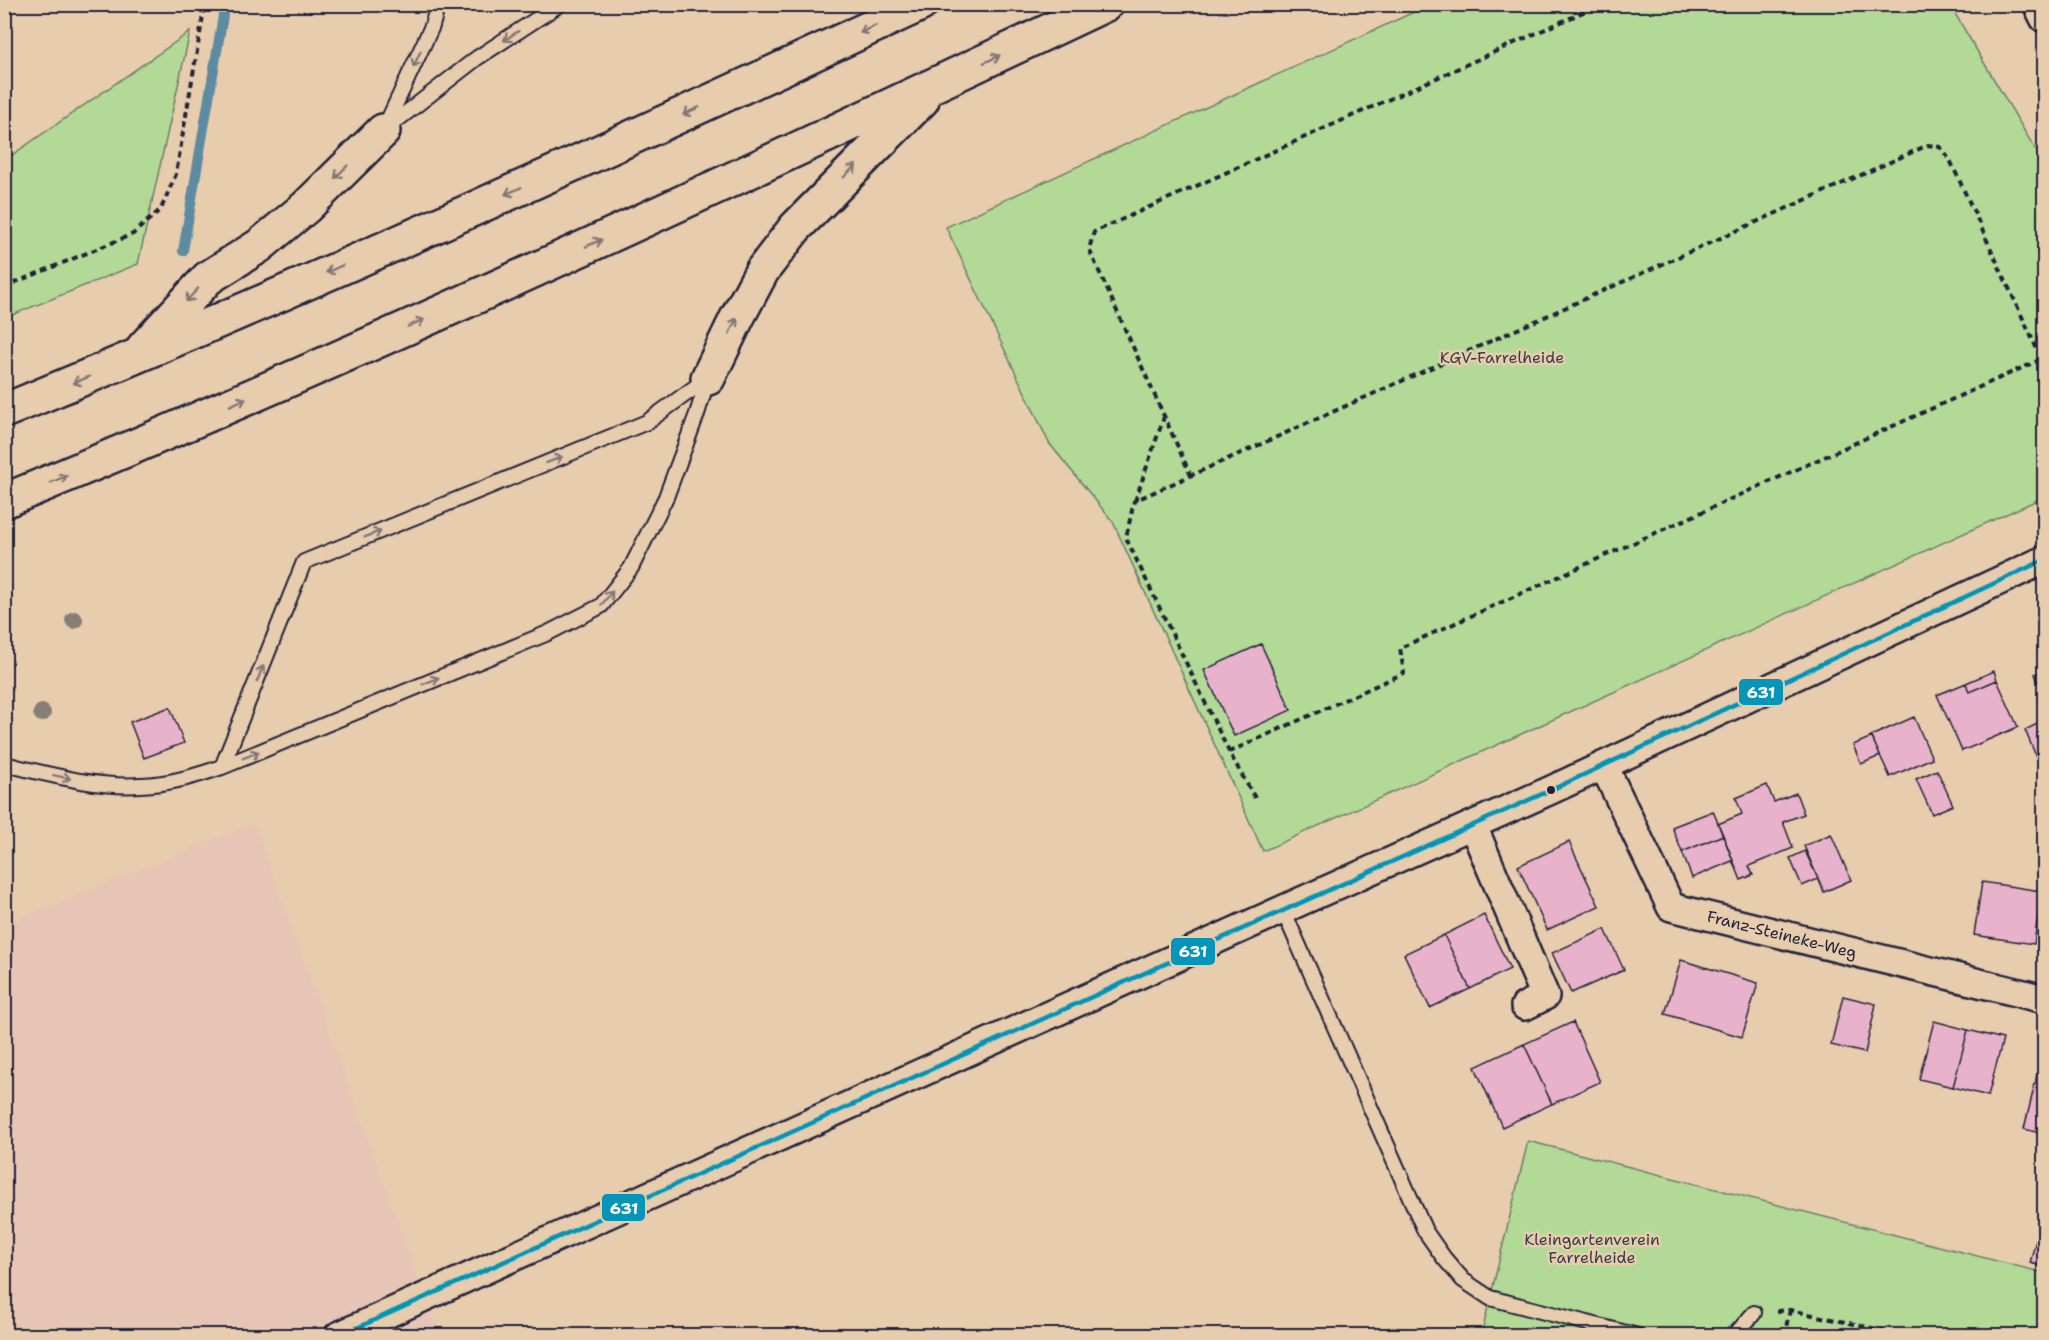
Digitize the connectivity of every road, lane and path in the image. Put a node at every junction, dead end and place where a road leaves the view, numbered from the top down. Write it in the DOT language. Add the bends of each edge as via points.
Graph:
graph roads {
  1 [pos="205,4"];
  2 [pos="438,4"];
  3 [pos="560,4"];
  4 [pos="921,4"];
  5 [pos="1106,4"];
  6 [pos="1600,4"];
  7 [pos="2037,4"];
  8 [pos="2044,18"];
  9 [pos="939,83"];
  10 [pos="383,130"];
  11 [pos="4,287"];
  12 [pos="135,357"];
  13 [pos="2043,359"];
  14 [pos="708,378"];
  15 [pos="4,411"];
  16 [pos="1164,416"];
  17 [pos="1191,476"];
  18 [pos="4,501"];
  19 [pos="1134,501"];
  20 [pos="2044,560"];
  21 [pos="1229,752"];
  22 [pos="4,764"];
  23 [pos="1604,766"];
  24 [pos="222,767"];
  25 [pos="1255,798"];
  26 [pos="1473,826"];
  27 [pos="1283,910"];
  28 [pos="2044,999"];
  29 [pos="1525,1006"];
  30 [pos="1754,1313"];
  31 [pos="338,1335"];
  32 [pos="1638,1335"];
  33 [pos="1734,1335"];
  34 [pos="1784,1335"];
  35 [pos="1909,1335"];
  1 -- 11 [label="path" via="176,174 161,209 133,234"];
  2 -- 10 [label="lane, one-way" via="432,26"];
  3 -- 10 [label="lane, one-way" via="477,58"];
  4 -- 12 [label="highway, one-way" via="638,136"];
  9 -- 5 [label="highway, one-way"];
  6 -- 16 [label="path" via="1094,232 1089,249"];
  7 -- 8 [label="street"];
  14 -- 9 [label="highway, one-way" via="762,271 795,228"];
  18 -- 9 [label="highway, one-way" via="159,437 651,218"];
  10 -- 12 [label="highway, one-way" via="306,207 259,246 208,278"];
  12 -- 15 [label="highway, one-way"];
  13 -- 17 [label="path" via="1950,160 1940,147 1928,145"];
  13 -- 21 [label="path" via="1400,648 1404,673"];
  24 -- 14 [label="lane, one-way" via="548,633 601,606 631,568 666,496"];
  24 -- 14 [label="lane, one-way" via="304,562 647,422"];
  16 -- 17 [label="path"];
  16 -- 19 [label="path"];
  17 -- 19 [label="path"];
  19 -- 21 [label="path" via="1126,538"];
  20 -- 23 [label="street"];
  21 -- 25 [label="path"];
  22 -- 24 [label="lane, one-way" via="88,782 141,786 180,781"];
  23 -- 26 [label="street"];
  23 -- 28 [label="street, Franz-Steineke-Weg" via="1671,907"];
  26 -- 27 [label="street"];
  26 -- 29 [label="street" via="1545,996"];
  27 -- 31 [label="street"];
  27 -- 32 [label="lane" via="1425,1231 1444,1258 1463,1280 1490,1298"];
  30 -- 33 [label="lane"];
  34 -- 35 [label="path" via="1790,1310"];
}
